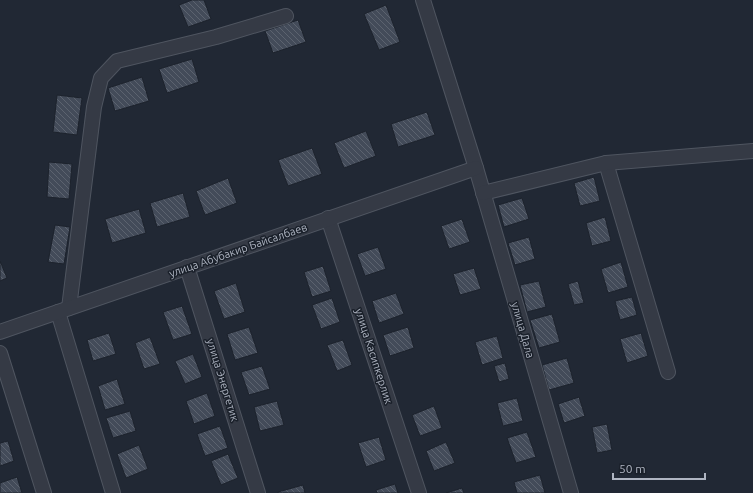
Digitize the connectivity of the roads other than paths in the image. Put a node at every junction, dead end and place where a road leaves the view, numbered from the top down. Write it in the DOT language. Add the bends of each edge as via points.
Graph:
graph roads {
  1 [pos="423,0"];
  2 [pos="286,16"];
  3 [pos="753,151"];
  4 [pos="606,163"];
  5 [pos="476,168"];
  6 [pos="483,193"];
  7 [pos="328,218"];
  8 [pos="187,267"];
  9 [pos="64,310"];
  10 [pos="0,332"];
  11 [pos="0,353"];
  12 [pos="668,372"];
  13 [pos="44,493"];
  14 [pos="113,493"];
  15 [pos="258,493"];
  16 [pos="419,493"];
  17 [pos="571,493"];
  1 -- 5 [label="street, улица Дала"];
  2 -- 9 [label="street" via="216,37 117,61 101,78 94,107"];
  3 -- 4 [label="street"];
  4 -- 6 [label="street"];
  4 -- 12 [label="street"];
  5 -- 6 [label="street, улица Дала"];
  5 -- 7 [label="street, улица Абубакир Байсалбаев"];
  6 -- 17 [label="street, улица Дала"];
  7 -- 8 [label="street, улица Абубакир Байсалбаев"];
  7 -- 16 [label="street, улица Касипкерлик"];
  8 -- 9 [label="street, улица Абубакир Байсалбаев"];
  8 -- 15 [label="street, улица Энергетик"];
  9 -- 10 [label="street, улица Абубакир Байсалбаев"];
  9 -- 14 [label="street"];
  11 -- 13 [label="street"];
}
